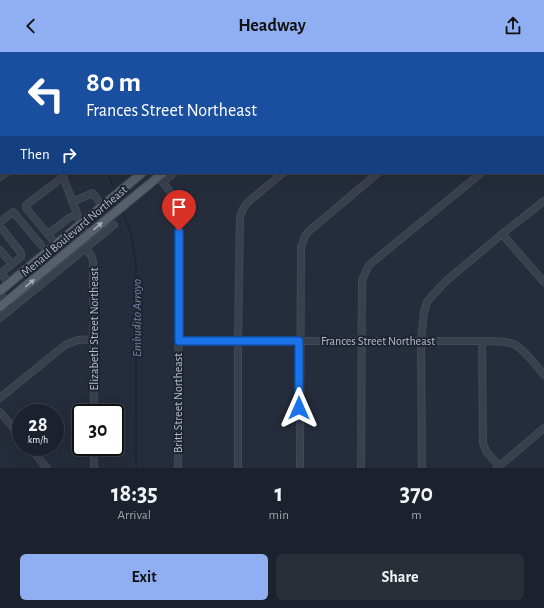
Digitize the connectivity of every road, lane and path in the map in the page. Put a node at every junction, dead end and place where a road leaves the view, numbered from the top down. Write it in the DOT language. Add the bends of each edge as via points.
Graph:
graph roads {
  1 [pos="171,174"];
  2 [pos="282,174"];
  3 [pos="377,174"];
  4 [pos="480,174"];
  5 [pos="62,175"];
  6 [pos="133,176"];
  7 [pos="161,178"];
  8 [pos="544,201"];
  9 [pos="72,202"];
  10 [pos="102,206"];
  11 [pos="77,214"];
  12 [pos="0,222"];
  13 [pos="81,224"];
  14 [pos="114,225"];
  15 [pos="0,226"];
  16 [pos="48,234"];
  17 [pos="502,234"];
  18 [pos="86,237"];
  19 [pos="56,244"];
  20 [pos="41,245"];
  21 [pos="85,248"];
  22 [pos="0,250"];
  23 [pos="21,256"];
  24 [pos="12,264"];
  25 [pos="30,266"];
  26 [pos="1,273"];
  27 [pos="544,282"];
  28 [pos="9,283"];
  29 [pos="0,292"];
  30 [pos="6,306"];
  31 [pos="0,318"];
  32 [pos="94,339"];
  33 [pos="179,341"];
  34 [pos="238,341"];
  35 [pos="299,341"];
  36 [pos="361,341"];
  37 [pos="421,341"];
  38 [pos="482,341"];
  39 [pos="544,375"];
  40 [pos="0,398"];
  41 [pos="94,404"];
  42 [pos="0,412"];
  43 [pos="12,426"];
  44 [pos="544,428"];
  45 [pos="37,456"];
  46 [pos="94,456"];
  47 [pos="498,467"];
  48 [pos="47,468"];
  49 [pos="94,468"];
  50 [pos="178,468"];
  51 [pos="238,468"];
  52 [pos="300,468"];
  53 [pos="361,468"];
  54 [pos="422,468"];
  1 -- 7 [label="street"];
  2 -- 34 [label="street" via="248,202 240,217"];
  3 -- 35 [label="street" via="309,231 302,241"];
  4 -- 36 [label="street" via="369,265 362,280"];
  5 -- 9 [label="street"];
  5 -- 16 [label="street" via="26,205"];
  6 -- 10 [label="main road, Menaul Boulevard Northeast" via="124,188"];
  18 -- 7 [label="main road, Menaul Boulevard Northeast, one-way" via="132,198"];
  7 -- 33 [label="street, Britt Street Northeast" via="176,201 179,215"];
  8 -- 17 [label="street"];
  9 -- 10 [label="street" via="93,193"];
  9 -- 11 [label="street"];
  10 -- 13 [label="main road, Menaul Boulevard Northeast"];
  11 -- 13 [label="street"];
  11 -- 16 [label="street"];
  12 -- 20 [label="street" via="13,212"];
  13 -- 18 [label="street"];
  13 -- 19 [label="main road, Menaul Boulevard Northeast"];
  14 -- 21 [label="street"];
  15 -- 23 [label="street" via="22,253"];
  16 -- 19 [label="street"];
  17 -- 27 [label="street"];
  17 -- 37 [label="street" via="434,293 424,312"];
  30 -- 18 [label="main road, Menaul Boulevard Northeast, one-way"];
  19 -- 25 [label="main road, Menaul Boulevard Northeast"];
  21 -- 30 [label="street"];
  21 -- 32 [label="street, Elizabeth Street Northeast" via="93,261"];
  22 -- 24 [label="street"];
  23 -- 24 [label="street"];
  23 -- 25 [label="street"];
  24 -- 26 [label="street"];
  25 -- 28 [label="main road, Menaul Boulevard Northeast"];
  26 -- 28 [label="street"];
  28 -- 29 [label="main road, Menaul Boulevard Northeast"];
  29 -- 30 [label="street"];
  30 -- 31 [label="street"];
  32 -- 40 [label="street" via="72,341 65,345"];
  32 -- 41 [label="street, Elizabeth Street Northeast"];
  33 -- 34 [label="street, Frances Street Northeast"];
  33 -- 50 [label="street, Britt Street Northeast"];
  34 -- 35 [label="street, Frances Street Northeast"];
  34 -- 51 [label="street"];
  35 -- 36 [label="street, Frances Street Northeast"];
  35 -- 52 [label="street"];
  36 -- 37 [label="street, Frances Street Northeast"];
  36 -- 53 [label="street"];
  37 -- 38 [label="street, Frances Street Northeast"];
  37 -- 54 [label="street"];
  38 -- 39 [label="street, Frances Street Northeast" via="514,344 524,351"];
  38 -- 47 [label="street" via="482,443"];
  42 -- 43 [label="street"];
  44 -- 47 [label="street"];
  45 -- 48 [label="street"];
  46 -- 49 [label="street"];
}
